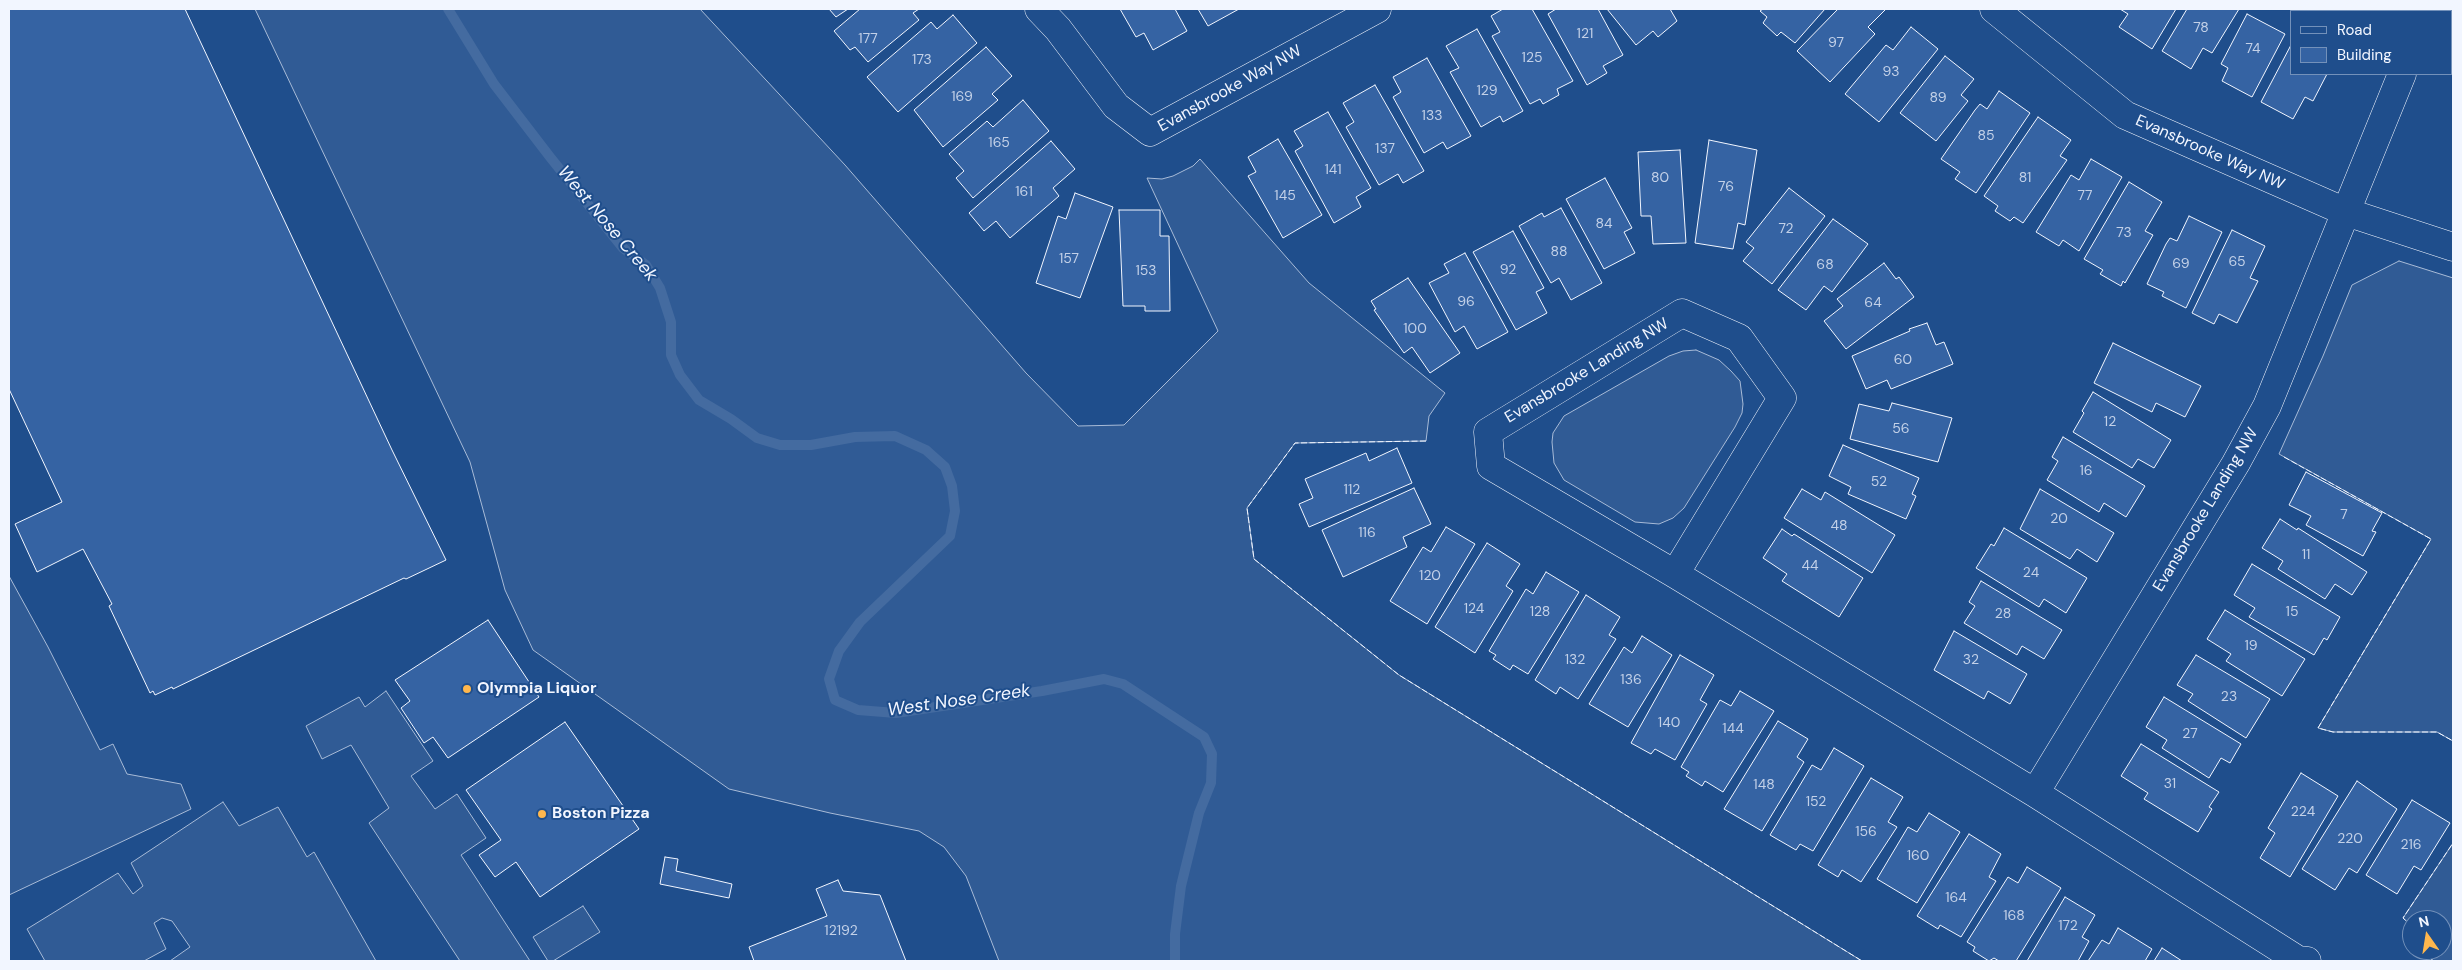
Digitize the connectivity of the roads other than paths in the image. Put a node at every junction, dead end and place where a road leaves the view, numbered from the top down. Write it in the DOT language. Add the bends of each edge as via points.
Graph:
graph roads {
  1 [pos="1039,9"];
  2 [pos="1377,9"];
  3 [pos="1994,9"];
  4 [pos="2402,75"];
  5 [pos="2346,212"];
  6 [pos="2453,247"];
  7 [pos="1675,574"];
  8 [pos="2035,793"];
  9 [pos="2307,961"];
  1 -- 2 [label="street, Evansbrooke Way NW" via="1116,106 1150,132"];
  3 -- 5 [label="street, Evansbrooke Way NW" via="2125,115"];
  4 -- 5 [label="street, Evansbrooke Landing NW"];
  5 -- 6 [label="street, Evansbrooke Way NW"];
  5 -- 8 [label="street, Evansbrooke Landing NW" via="2267,406 2236,463"];
  7 -- 7 [label="street, Evansbrooke Landing NW" via="1782,398 1739,338 1682,313 1488,432 1491,466"];
  7 -- 8 [label="street, Evansbrooke Landing NW"];
  8 -- 9 [label="street, Evansbrooke Landing NW" via="2298,960"];
}
